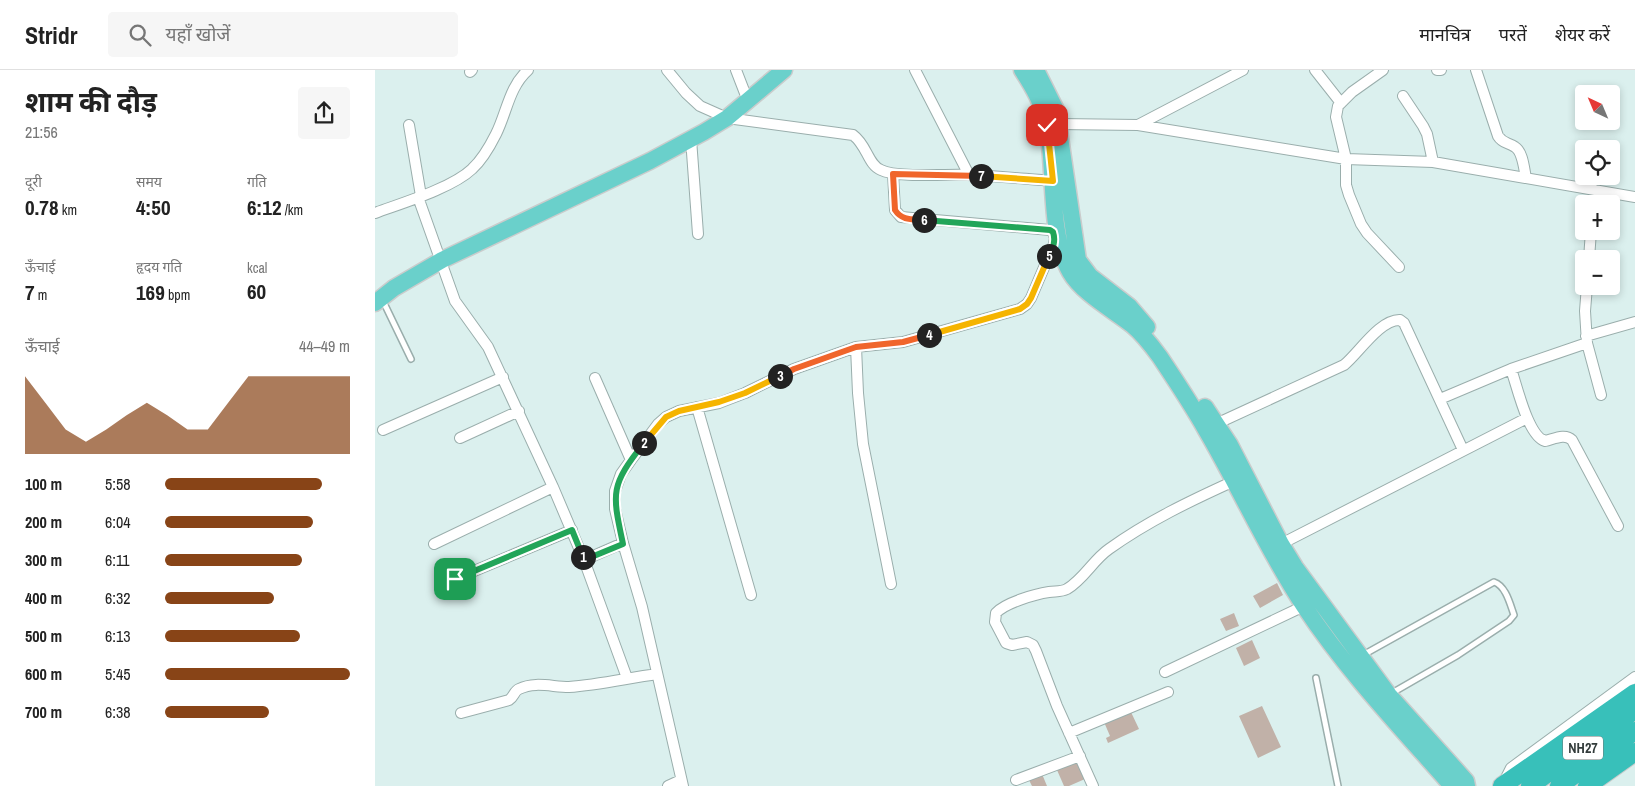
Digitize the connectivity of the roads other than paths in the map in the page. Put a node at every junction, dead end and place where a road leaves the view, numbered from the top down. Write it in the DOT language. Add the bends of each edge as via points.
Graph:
graph roads {
  1 [pos="667,70"];
  2 [pos="736,70"];
  3 [pos="783,70"];
  4 [pos="915,70"];
  5 [pos="1022,70"];
  6 [pos="1036,70"];
  7 [pos="1243,70"];
  8 [pos="1315,70"];
  9 [pos="1383,70"];
  10 [pos="1437,70"];
  11 [pos="1441,70"];
  12 [pos="1476,70"];
  13 [pos="521,72"];
  14 [pos="1403,96"];
  15 [pos="748,101"];
  16 [pos="1341,103"];
  17 [pos="727,118"];
  18 [pos="1058,124"];
  19 [pos="409,125"];
  20 [pos="1138,125"];
  21 [pos="691,139"];
  22 [pos="1346,159"];
  23 [pos="1433,162"];
  24 [pos="893,174"];
  25 [pos="969,175"];
  26 [pos="1526,178"];
  27 [pos="1053,181"];
  28 [pos="1595,190"];
  29 [pos="1594,195"];
  30 [pos="420,196"];
  31 [pos="1635,197"];
  32 [pos="375,214"];
  33 [pos="698,234"];
  34 [pos="442,260"];
  35 [pos="1399,266"];
  36 [pos="1586,295"];
  37 [pos="378,300"];
  38 [pos="1635,322"];
  39 [pos="1587,340"];
  40 [pos="856,347"];
  41 [pos="411,359"];
  42 [pos="1511,369"];
  43 [pos="503,377"];
  44 [pos="595,378"];
  45 [pos="1601,395"];
  46 [pos="1440,399"];
  47 [pos="697,407"];
  48 [pos="519,411"];
  49 [pos="1527,418"];
  50 [pos="1216,424"];
  51 [pos="383,430"];
  52 [pos="460,438"];
  53 [pos="1463,450"];
  54 [pos="631,460"];
  55 [pos="1234,481"];
  56 [pos="553,487"];
  57 [pos="1618,526"];
  58 [pos="572,530"];
  59 [pos="434,544"];
  60 [pos="623,544"];
  61 [pos="1281,544"];
  62 [pos="584,560"];
  63 [pos="455,579"];
  64 [pos="891,584"];
  65 [pos="751,595"];
  66 [pos="1304,606"];
  67 [pos="1360,657"];
  68 [pos="1165,672"];
  69 [pos="657,674"];
  70 [pos="1635,677"];
  71 [pos="627,678"];
  72 [pos="1316,678"];
  73 [pos="1168,692"];
  74 [pos="1635,693"];
  75 [pos="1389,695"];
  76 [pos="1635,710"];
  77 [pos="461,713"];
  78 [pos="1635,731"];
  79 [pos="1069,733"];
  80 [pos="1635,752"];
  81 [pos="1080,756"];
  82 [pos="1016,780"];
  83 [pos="682,783"];
  84 [pos="668,786"];
  85 [pos="1093,786"];
  86 [pos="1338,786"];
  87 [pos="1451,786"];
  88 [pos="1467,786"];
  89 [pos="1503,786"];
  90 [pos="1530,786"];
  91 [pos="1559,786"];
  92 [pos="1587,786"];
  1 -- 17 [label="street" via="700,106"];
  2 -- 15 [label="street"];
  3 -- 15 [label="main road"];
  4 -- 25 [label="street"];
  5 -- 27 [label="main road" via="1041,105 1047,125"];
  6 -- 18 [label="main road" via="1056,110"];
  7 -- 20 [label="street"];
  8 -- 16 [label="street"];
  9 -- 16 [label="street"];
  10 -- 11 [label="street"];
  12 -- 26 [label="street" via="1498,136 1519,151"];
  13 -- 30 [label="street" via="496,134 473,169"];
  14 -- 23 [label="street" via="1427,134"];
  15 -- 17 [label="main road"];
  16 -- 22 [label="street" via="1336,117"];
  17 -- 21 [label="main road"];
  17 -- 24 [label="street" via="853,135 863,143 875,167"];
  18 -- 20 [label="street"];
  18 -- 50 [label="main road" via="1078,260 1091,276 1129,306 1167,350"];
  19 -- 30 [label="street"];
  20 -- 22 [label="street"];
  21 -- 33 [label="street"];
  21 -- 34 [label="main road"];
  22 -- 23 [label="street"];
  22 -- 35 [label="street" via="1346,186 1361,224"];
  23 -- 26 [label="street"];
  24 -- 25 [label="street"];
  24 -- 40 [label="street" via="895,210 901,217 1050,230 1055,244 1031,298 1020,309 903,342"];
  25 -- 27 [label="street"];
  26 -- 28 [label="street"];
  27 -- 55 [label="main road" via="1059,237 1071,274 1080,285 1146,338 1206,429"];
  28 -- 29 [label="street"];
  28 -- 31 [label="street"];
  30 -- 32 [label="street"];
  30 -- 34 [label="street"];
  34 -- 37 [label="main road"];
  34 -- 43 [label="street" via="455,300 488,347"];
  36 -- 39 [label="street"];
  37 -- 41 [label="lane"];
  38 -- 39 [label="street"];
  39 -- 42 [label="street"];
  39 -- 45 [label="street"];
  40 -- 47 [label="street" via="794,369 745,393"];
  40 -- 64 [label="street" via="863,444"];
  42 -- 46 [label="street"];
  42 -- 49 [label="street"];
  43 -- 48 [label="street"];
  43 -- 51 [label="street"];
  44 -- 54 [label="street"];
  46 -- 50 [label="street" via="1403,323 1396,320 1372,335 1344,365"];
  46 -- 53 [label="street"];
  47 -- 54 [label="street" via="666,417"];
  47 -- 65 [label="street"];
  48 -- 52 [label="street"];
  48 -- 56 [label="street"];
  49 -- 53 [label="street"];
  49 -- 57 [label="street" via="1542,440 1565,436 1572,440"];
  50 -- 61 [label="main road"];
  53 -- 61 [label="street"];
  54 -- 60 [label="street" via="615,491 615,509"];
  55 -- 66 [label="main road"];
  55 -- 79 [label="street" via="1149,522 1097,558 1066,590 1035,595 996,614 995,622 1006,644 1027,642 1033,645"];
  56 -- 58 [label="street"];
  56 -- 59 [label="street"];
  58 -- 62 [label="street"];
  58 -- 63 [label="street"];
  60 -- 62 [label="street"];
  60 -- 69 [label="street"];
  61 -- 67 [label="main road"];
  62 -- 71 [label="street"];
  66 -- 68 [label="street"];
  66 -- 87 [label="main road" via="1347,665"];
  67 -- 75 [label="main road"];
  67 -- 75 [label="lane" via="1494,582 1500,584 1514,615 1509,621"];
  69 -- 71 [label="street"];
  69 -- 83 [label="street"];
  70 -- 89 [label="street" via="1511,768"];
  71 -- 77 [label="street" via="570,687 526,686 509,700"];
  72 -- 86 [label="lane"];
  73 -- 79 [label="street"];
  74 -- 89 [label="highway"];
  75 -- 88 [label="main road"];
  76 -- 90 [label="highway, NH27"];
  78 -- 91 [label="highway, NH27"];
  79 -- 81 [label="street"];
  80 -- 92 [label="highway"];
  81 -- 82 [label="street"];
  81 -- 85 [label="street"];
  83 -- 84 [label="street"];
}
